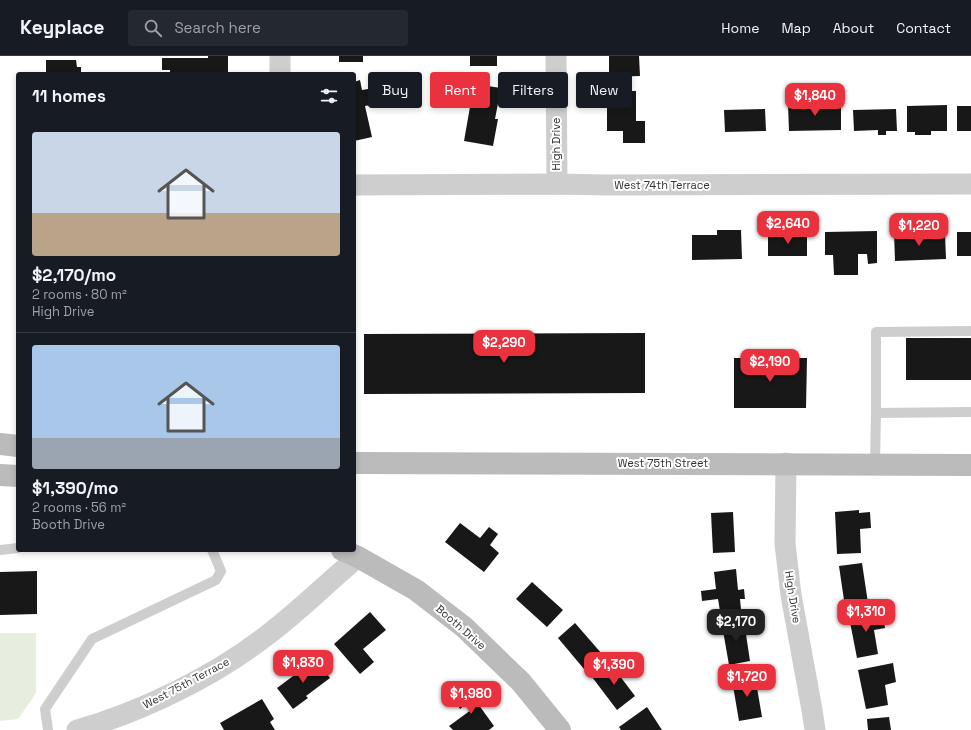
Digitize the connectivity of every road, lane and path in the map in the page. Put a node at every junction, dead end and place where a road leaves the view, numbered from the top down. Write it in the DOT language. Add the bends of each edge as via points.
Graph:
graph roads {
  1 [pos="280,56"];
  2 [pos="556,56"];
  3 [pos="280,72"];
  4 [pos="557,184"];
  5 [pos="971,184"];
  6 [pos="356,185"];
  7 [pos="971,331"];
  8 [pos="971,412"];
  9 [pos="876,413"];
  10 [pos="0,444"];
  11 [pos="16,446"];
  12 [pos="356,463"];
  13 [pos="786,463"];
  14 [pos="875,464"];
  15 [pos="971,465"];
  16 [pos="0,475"];
  17 [pos="16,476"];
  18 [pos="16,548"];
  19 [pos="0,550"];
  20 [pos="213,552"];
  21 [pos="350,554"];
  22 [pos="48,730"];
  23 [pos="77,730"];
  24 [pos="560,730"];
  25 [pos="814,730"];
  1 -- 3 [label="street"];
  2 -- 4 [label="street, High Drive"];
  4 -- 5 [label="street, West 74th Terrace"];
  4 -- 6 [label="street, West 74th Terrace"];
  7 -- 9 [label="lane" via="876,332"];
  8 -- 9 [label="lane"];
  9 -- 14 [label="lane"];
  10 -- 11 [label="main road"];
  12 -- 13 [label="main road, West 75th Street"];
  13 -- 14 [label="main road, West 75th Street"];
  13 -- 25 [label="street, High Drive" via="785,544"];
  14 -- 15 [label="main road, West 75th Street"];
  16 -- 17 [label="main road"];
  18 -- 19 [label="lane"];
  20 -- 22 [label="lane" via="221,571 216,580 92,639 45,709"];
  21 -- 23 [label="street, West 75th Terrace" via="266,636 213,671 150,703 99,724"];
  21 -- 24 [label="main road, Booth Drive" via="416,590 464,627 521,682"];
}
